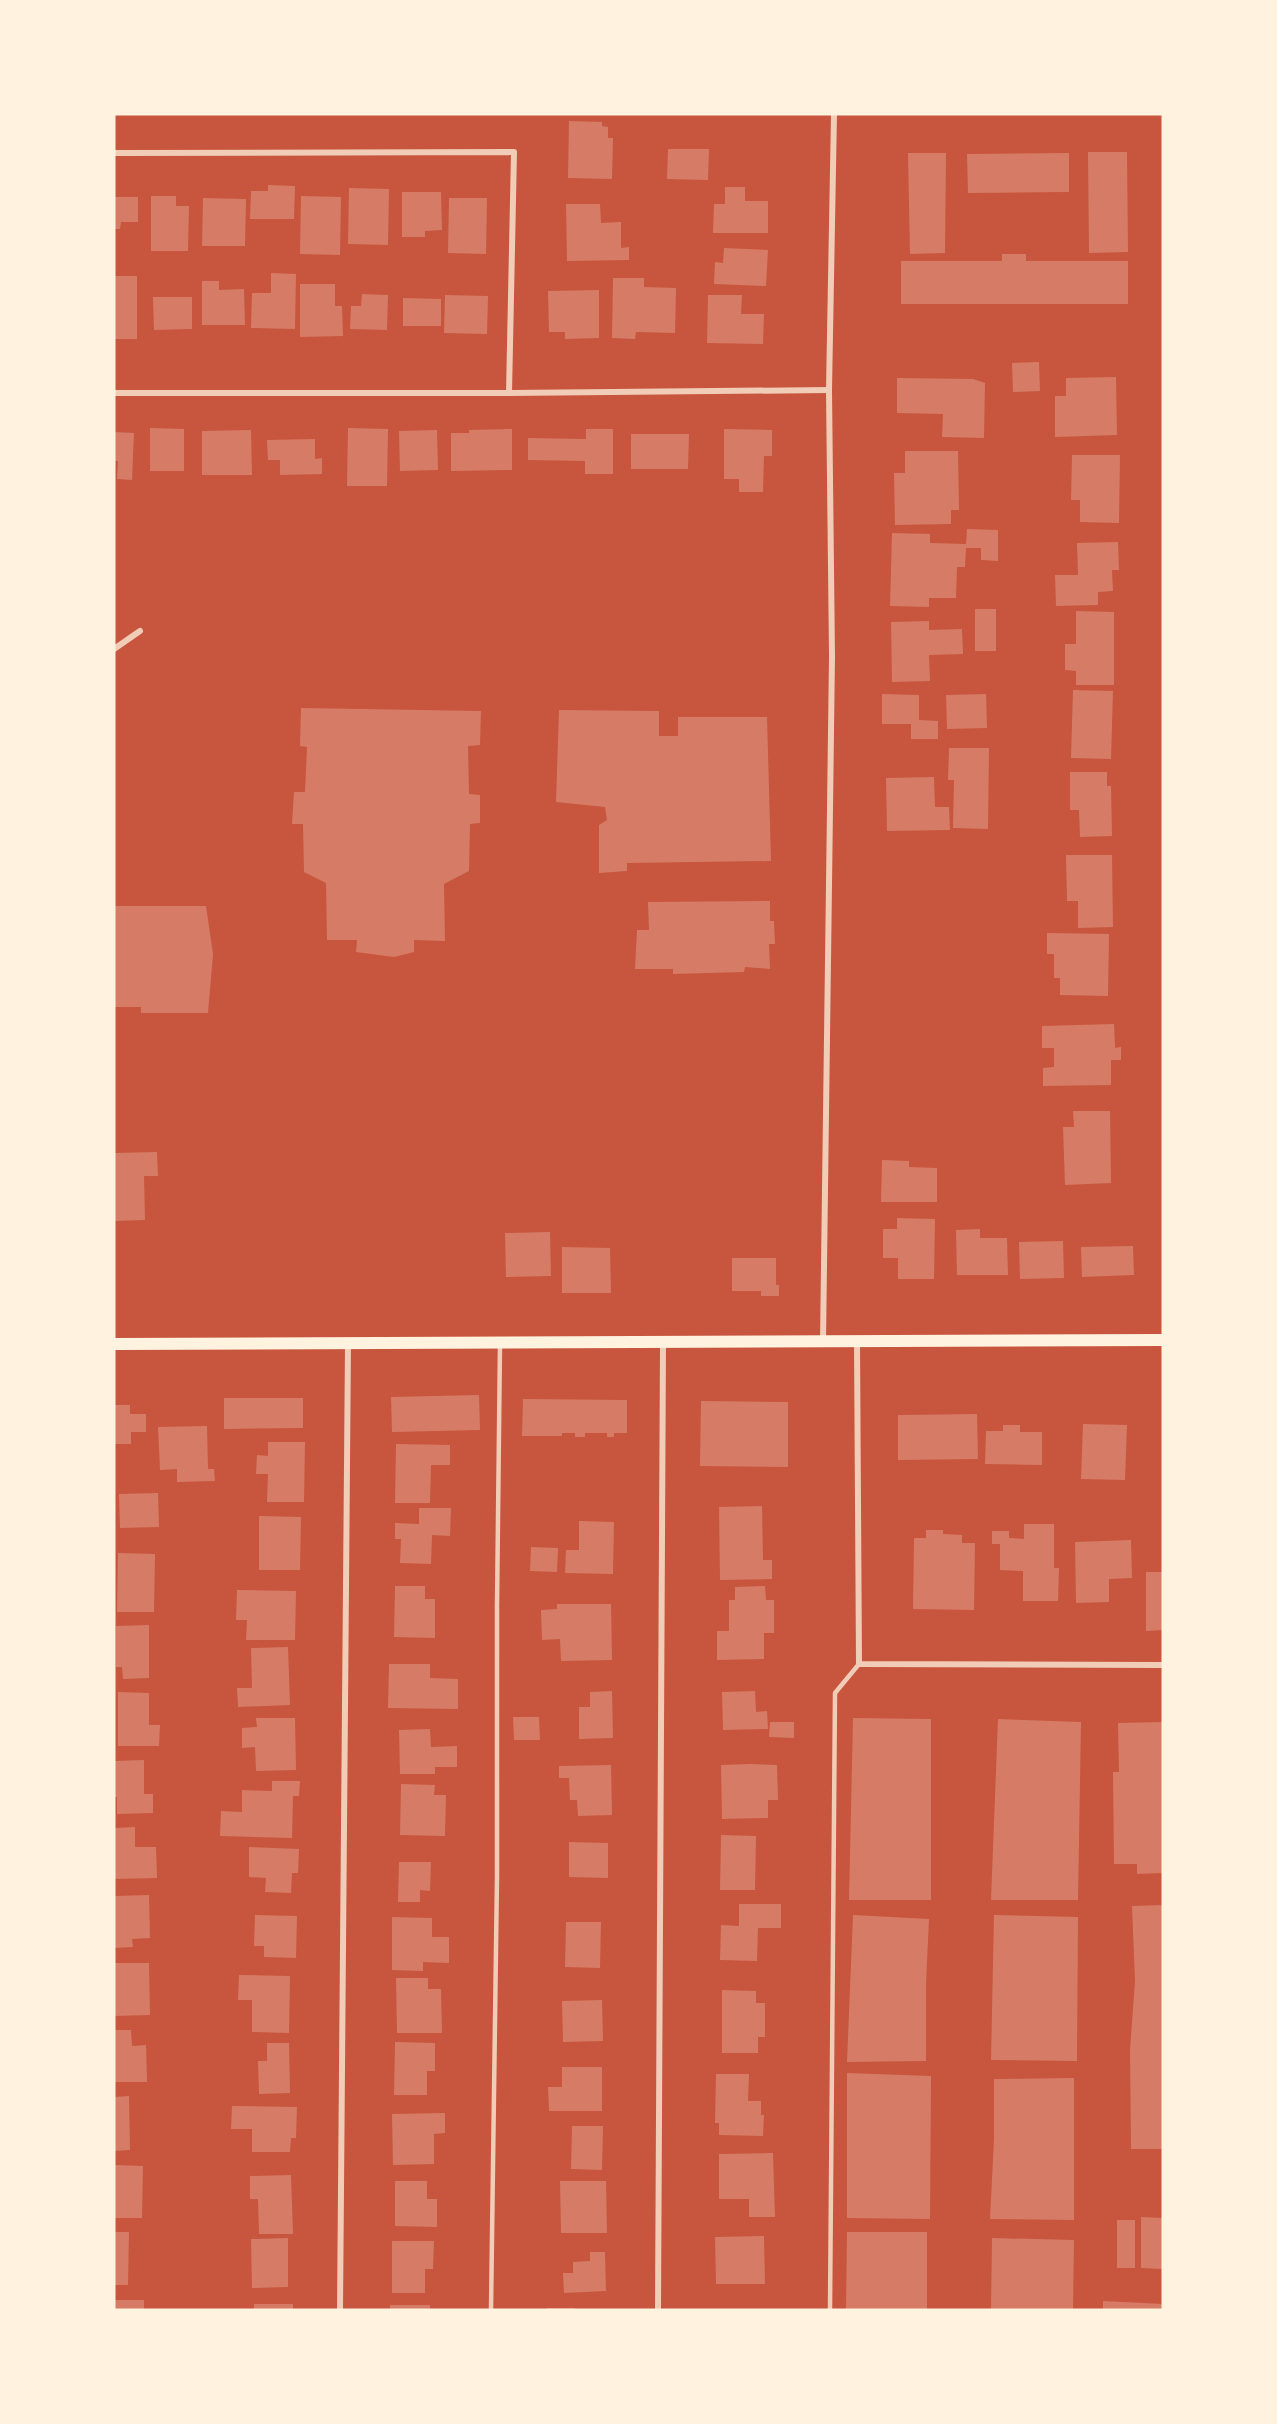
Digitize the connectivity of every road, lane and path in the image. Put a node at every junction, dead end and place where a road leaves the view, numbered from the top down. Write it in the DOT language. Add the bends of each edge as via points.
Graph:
graph roads {
  1 [pos="834,114"];
  2 [pos="114,153"];
  3 [pos="829,390"];
  4 [pos="114,393"];
  5 [pos="509,393"];
  6 [pos="140,631"];
  7 [pos="114,649"];
  8 [pos="1163,1340"];
  9 [pos="663,1342"];
  10 [pos="823,1342"];
  11 [pos="857,1342"];
  12 [pos="500,1343"];
  13 [pos="114,1344"];
  14 [pos="348,1344"];
  15 [pos="859,1664"];
  16 [pos="1163,1665"];
  17 [pos="340,2310"];
  18 [pos="491,2310"];
  19 [pos="658,2310"];
  20 [pos="830,2310"];
  1 -- 3 [label="street"];
  2 -- 5 [label="street" via="514,152"];
  3 -- 5 [label="street"];
  3 -- 10 [label="street" via="831,679"];
  4 -- 5 [label="street"];
  6 -- 7 [label="street"];
  8 -- 11 [label="main road"];
  9 -- 10 [label="main road"];
  9 -- 12 [label="main road"];
  9 -- 19 [label="street"];
  10 -- 11 [label="main road"];
  11 -- 15 [label="street"];
  12 -- 14 [label="main road"];
  12 -- 18 [label="lane"];
  13 -- 14 [label="main road"];
  14 -- 17 [label="street"];
  15 -- 16 [label="street"];
  15 -- 20 [label="lane" via="835,1694"];
}
